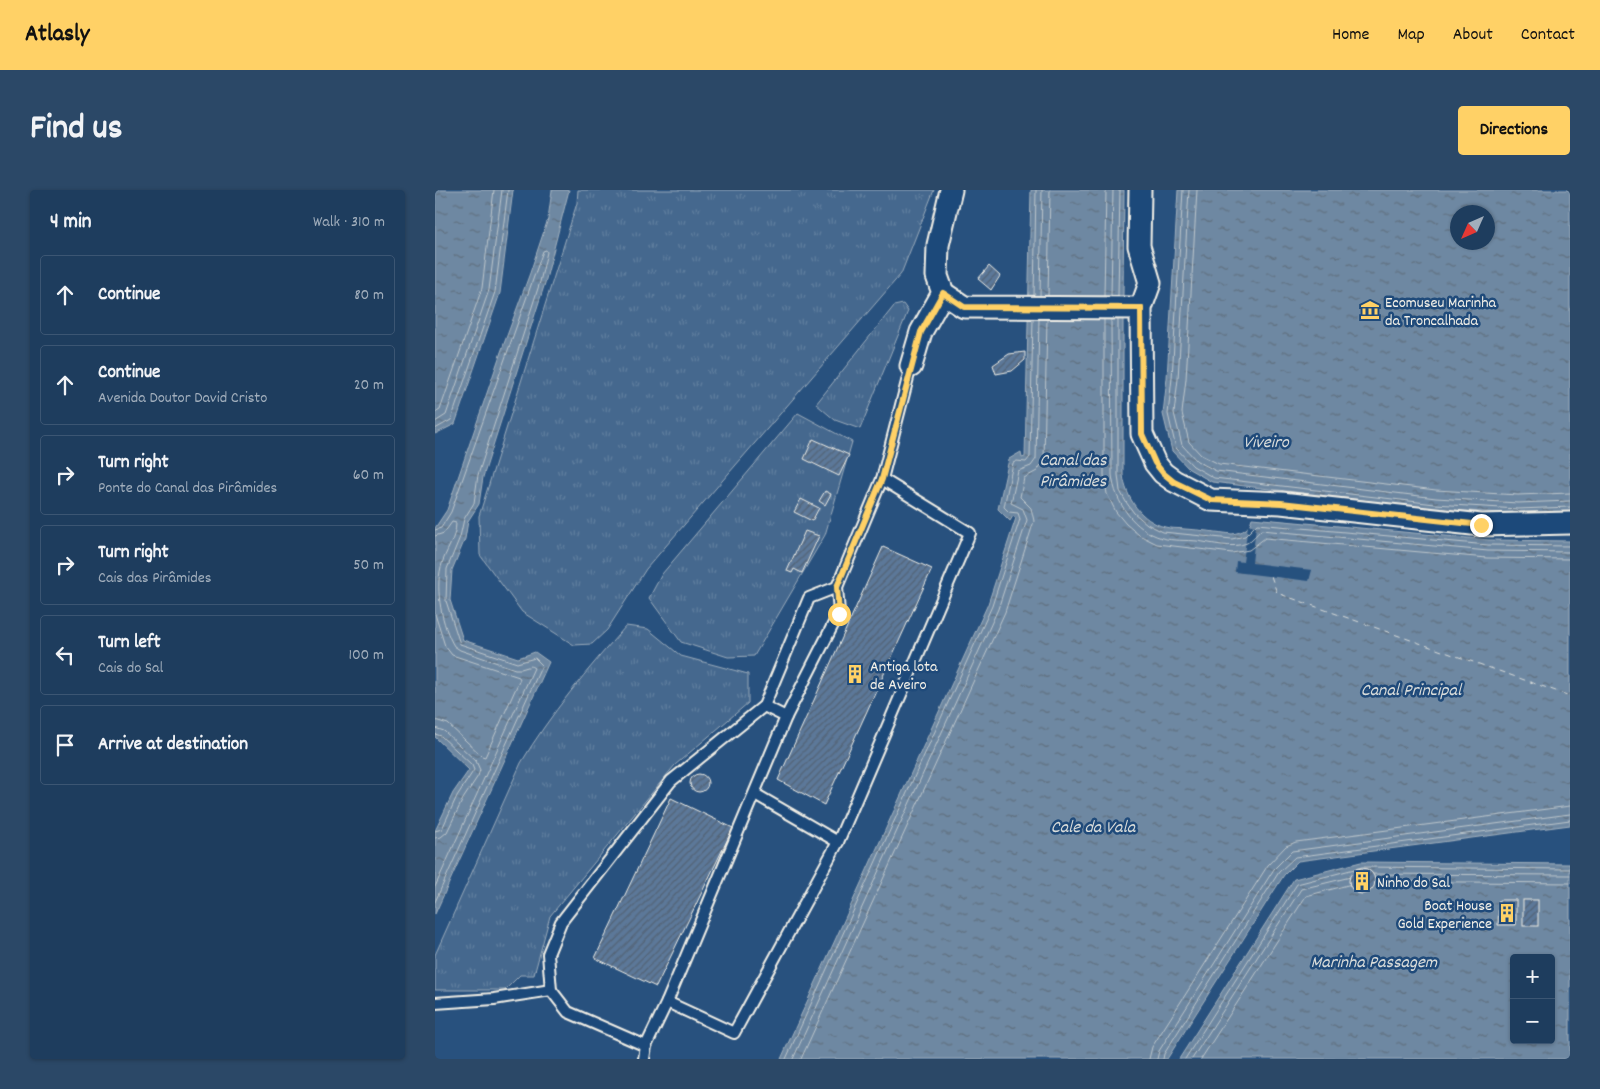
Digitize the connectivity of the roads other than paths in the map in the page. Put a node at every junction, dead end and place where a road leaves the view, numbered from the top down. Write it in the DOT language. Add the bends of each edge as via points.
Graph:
graph roads {
  1 [pos="951,190"];
  2 [pos="1140,190"];
  3 [pos="943,293"];
  4 [pos="1134,308"];
  5 [pos="911,366"];
  6 [pos="882,479"];
  7 [pos="1570,524"];
  8 [pos="837,587"];
  9 [pos="764,706"];
  10 [pos="786,717"];
  11 [pos="755,794"];
  12 [pos="837,842"];
  13 [pos="551,990"];
  14 [pos="667,1002"];
  15 [pos="435,1003"];
  16 [pos="646,1046"];
  17 [pos="644,1059"];
  1 -- 3 [label="street" via="938,245 937,276"];
  2 -- 4 [label="street" via="1139,246 1150,283"];
  3 -- 4 [label="street" via="964,307"];
  3 -- 5 [label="street" via="921,332"];
  4 -- 7 [label="street" via="1142,434 1155,463 1174,482 1211,500 1281,503 1481,525"];
  5 -- 6 [label="lane"];
  6 -- 8 [label="lane"];
  6 -- 12 [label="lane" via="970,533"];
  8 -- 9 [label="lane" via="809,598"];
  8 -- 10 [label="lane" via="839,614"];
  9 -- 10 [label="lane"];
  9 -- 13 [label="lane" via="671,781 561,922 549,954"];
  10 -- 11 [label="lane"];
  11 -- 12 [label="lane"];
  11 -- 14 [label="lane"];
  12 -- 14 [label="lane" via="734,1033"];
  13 -- 15 [label="lane" via="494,999"];
  13 -- 16 [label="lane" via="568,1012"];
  14 -- 16 [label="lane"];
  16 -- 17 [label="lane"];
}
